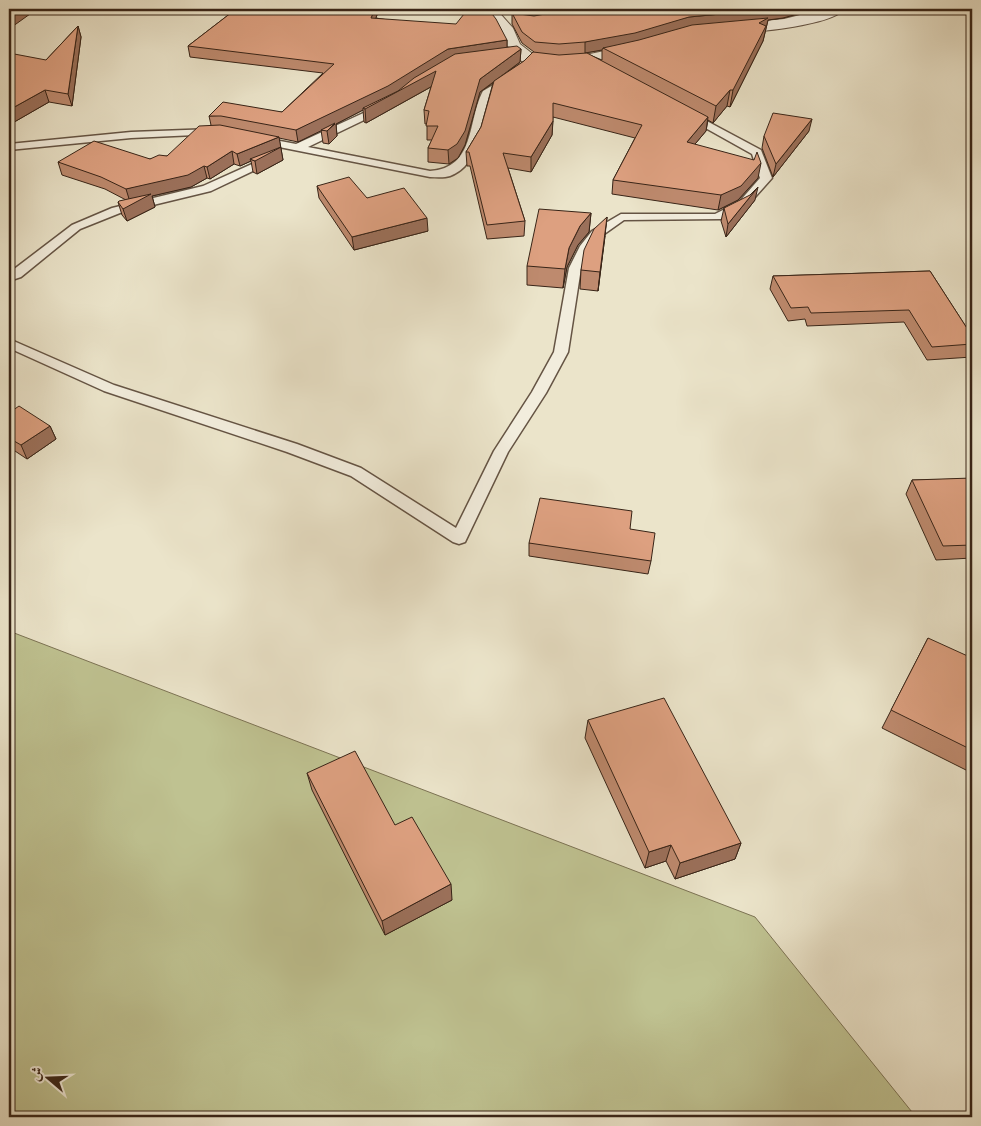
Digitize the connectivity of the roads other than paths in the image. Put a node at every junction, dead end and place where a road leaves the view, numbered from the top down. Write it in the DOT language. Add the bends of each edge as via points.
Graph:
graph roads {
  1 [pos="488,9"];
  2 [pos="837,9"];
  3 [pos="716,31"];
  4 [pos="654,44"];
  5 [pos="520,56"];
  6 [pos="585,60"];
  7 [pos="602,69"];
  8 [pos="394,101"];
  9 [pos="679,109"];
  10 [pos="223,132"];
  11 [pos="247,137"];
  12 [pos="9,147"];
  13 [pos="298,148"];
  14 [pos="9,277"];
  15 [pos="9,344"];
  1 -- 5 [label="street" via="505,28"];
  2 -- 3 [label="street" via="783,25"];
  4 -- 6 [label="street"];
  5 -- 6 [label="street" via="558,62"];
  5 -- 13 [label="lane" via="520,71 487,93 472,146 463,161 447,173 430,174"];
  6 -- 7 [label="lane"];
  8 -- 13 [label="lane"];
  9 -- 15 [label="lane" via="758,152 766,178 742,204 717,217 621,217 596,234 574,268 561,352 501,451 459,538 356,472 109,388"];
  10 -- 12 [label="lane" via="131,135"];
  11 -- 13 [label="lane"];
  13 -- 14 [label="lane" via="207,189 116,210 76,227"];
}
